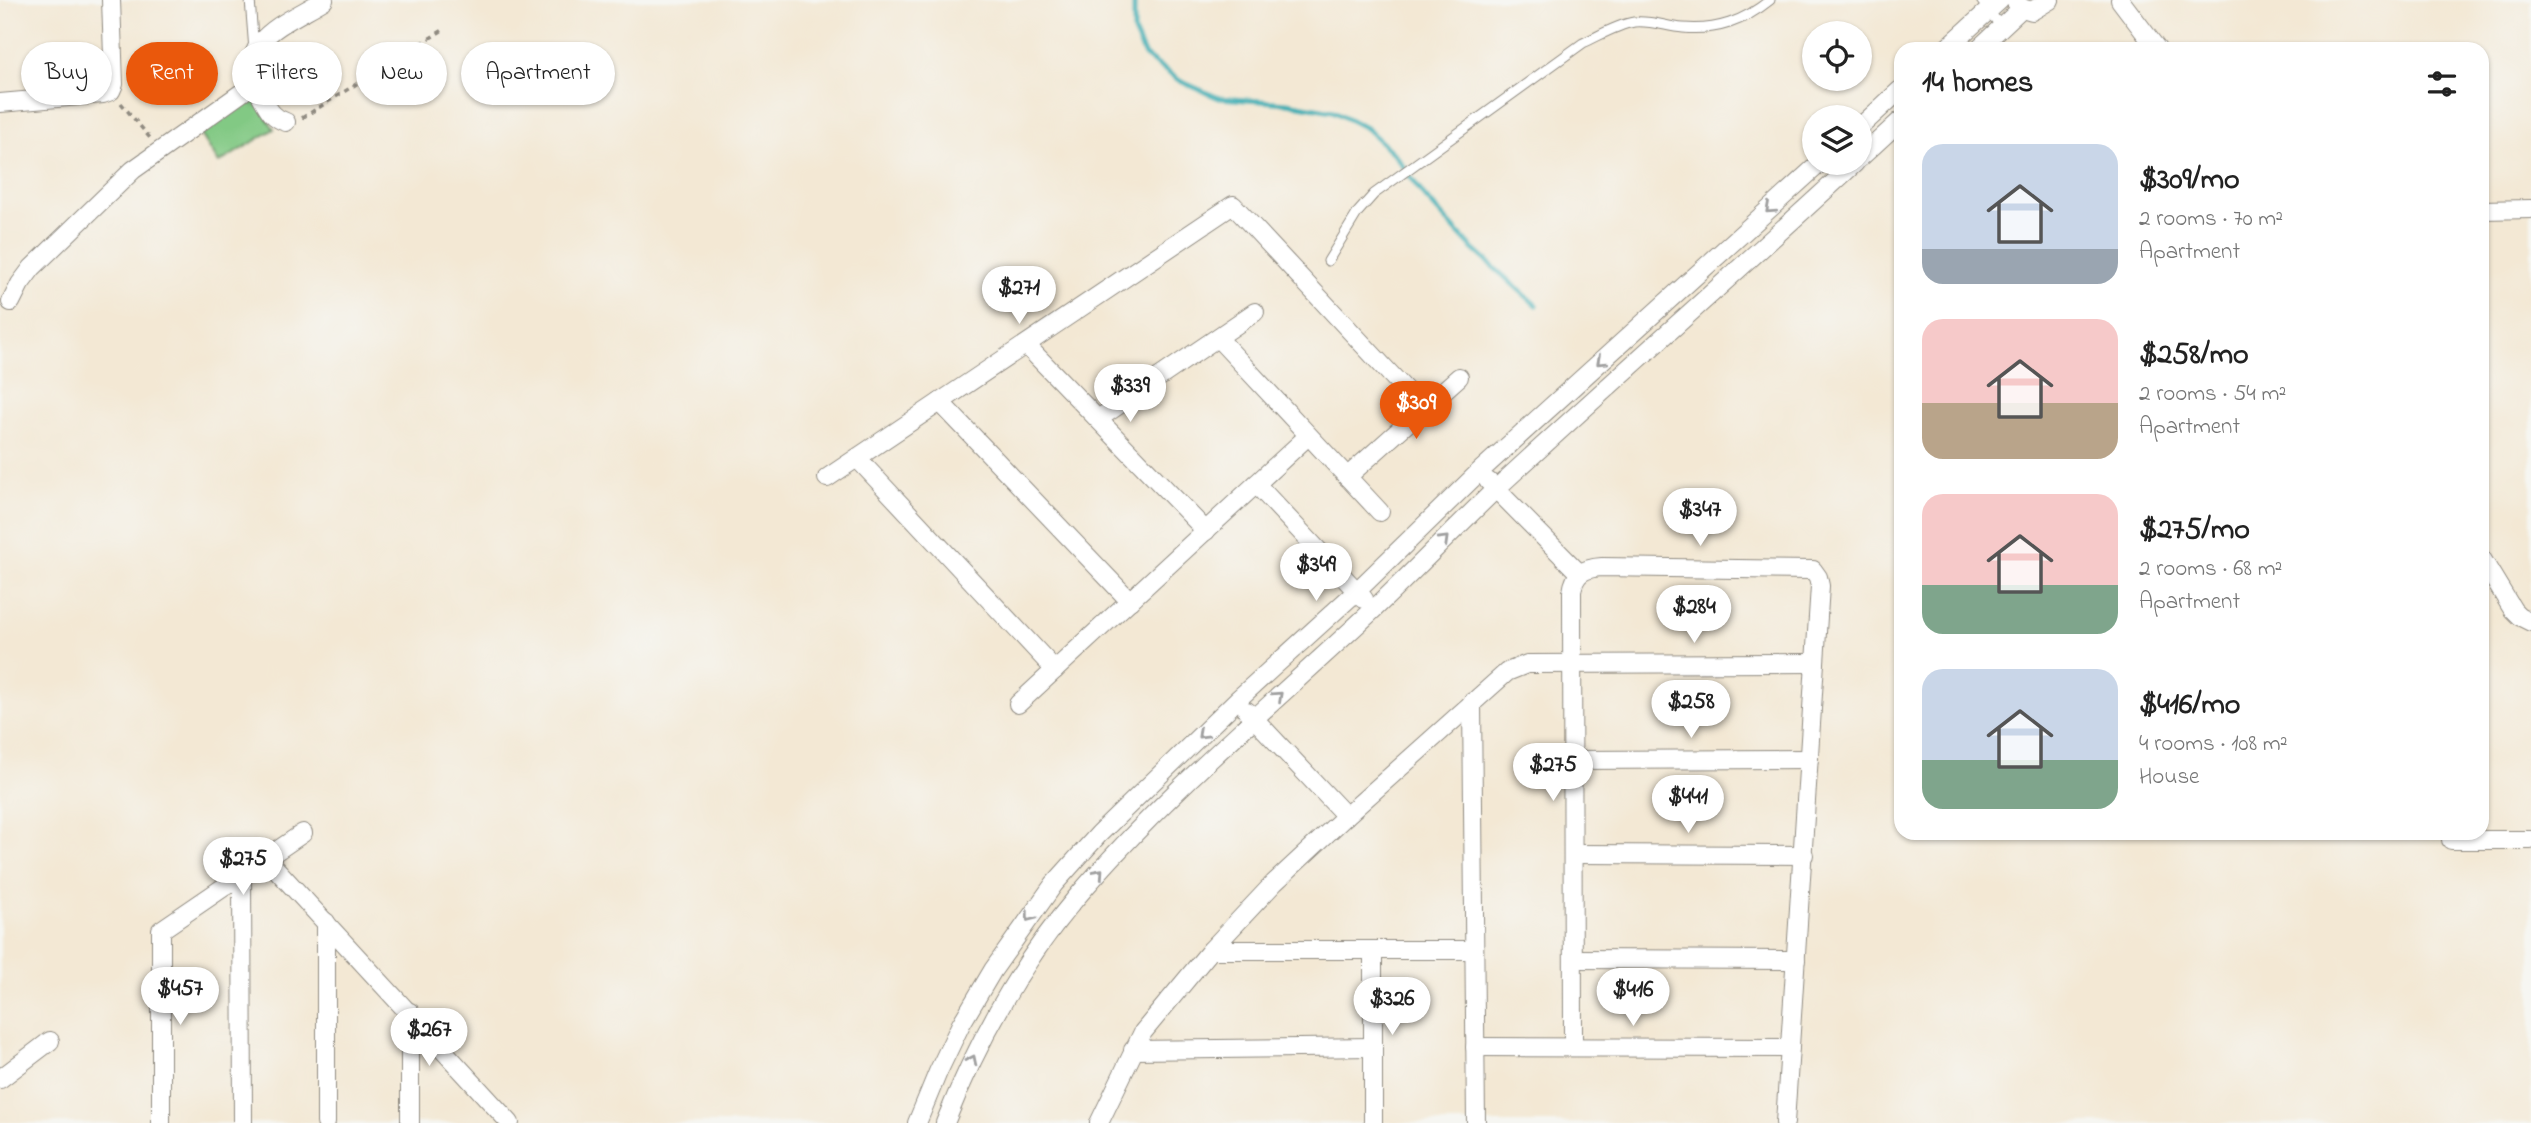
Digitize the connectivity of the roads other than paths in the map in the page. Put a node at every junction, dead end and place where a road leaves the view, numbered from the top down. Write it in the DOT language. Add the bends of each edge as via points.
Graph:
graph roads {
  1 [pos="111,0"];
  2 [pos="250,0"];
  3 [pos="324,0"];
  4 [pos="1770,0"];
  5 [pos="2050,0"];
  6 [pos="2120,0"];
  7 [pos="1990,3"];
  8 [pos="2018,4"];
  9 [pos="2001,27"];
  10 [pos="253,42"];
  11 [pos="261,42"];
  12 [pos="1953,42"];
  13 [pos="1985,42"];
  14 [pos="2152,42"];
  15 [pos="1894,96"];
  16 [pos="232,98"];
  17 [pos="0,103"];
  18 [pos="267,105"];
  19 [pos="1872,116"];
  20 [pos="286,122"];
  21 [pos="1894,127"];
  22 [pos="1872,147"];
  23 [pos="1808,175"];
  24 [pos="1842,175"];
  25 [pos="2531,209"];
  26 [pos="2489,210"];
  27 [pos="1328,261"];
  28 [pos="11,302"];
  29 [pos="1255,312"];
  30 [pos="1218,338"];
  31 [pos="1026,345"];
  32 [pos="1458,377"];
  33 [pos="940,402"];
  34 [pos="1423,409"];
  35 [pos="1098,419"];
  36 [pos="1308,436"];
  37 [pos="857,458"];
  38 [pos="1479,472"];
  39 [pos="1347,477"];
  40 [pos="827,478"];
  41 [pos="1256,484"];
  42 [pos="1496,489"];
  43 [pos="1380,512"];
  44 [pos="1206,531"];
  45 [pos="2489,571"];
  46 [pos="1579,573"];
  47 [pos="1357,591"];
  48 [pos="1130,601"];
  49 [pos="1374,609"];
  50 [pos="2531,622"];
  51 [pos="1815,663"];
  52 [pos="1573,664"];
  53 [pos="1055,670"];
  54 [pos="1237,700"];
  55 [pos="1472,702"];
  56 [pos="1018,704"];
  57 [pos="1254,718"];
  58 [pos="1809,759"];
  59 [pos="1573,760"];
  60 [pos="1346,816"];
  61 [pos="303,833"];
  62 [pos="2451,840"];
  63 [pos="2531,840"];
  64 [pos="1573,854"];
  65 [pos="1804,855"];
  66 [pos="266,858"];
  67 [pos="242,875"];
  68 [pos="326,922"];
  69 [pos="1211,950"];
  70 [pos="1373,950"];
  71 [pos="1474,950"];
  72 [pos="1573,959"];
  73 [pos="1796,960"];
  74 [pos="993,970"];
  75 [pos="1014,983"];
  76 [pos="410,1013"];
  77 [pos="50,1041"];
  78 [pos="1373,1047"];
  79 [pos="1475,1048"];
  80 [pos="1573,1048"];
  81 [pos="1790,1048"];
  82 [pos="1133,1050"];
  83 [pos="0,1079"];
  84 [pos="161,1123"];
  85 [pos="243,1123"];
  86 [pos="326,1123"];
  87 [pos="410,1123"];
  88 [pos="510,1123"];
  89 [pos="917,1123"];
  90 [pos="945,1123"];
  91 [pos="1099,1123"];
  92 [pos="1373,1123"];
  93 [pos="1476,1123"];
  94 [pos="1785,1123"];
  1 -- 17 [label="street" via="111,91"];
  2 -- 10 [label="lane"];
  3 -- 11 [label="street"];
  4 -- 27 [label="lane" via="1732,24 1683,28 1636,22 1583,43 1374,194"];
  5 -- 8 [label="street" via="2032,11"];
  6 -- 14 [label="street"];
  7 -- 9 [label="lane"];
  7 -- 12 [label="street"];
  8 -- 9 [label="street"];
  9 -- 13 [label="street"];
  15 -- 19 [label="street"];
  16 -- 28 [label="street" via="133,170 32,268"];
  18 -- 20 [label="street"];
  21 -- 22 [label="street"];
  23 -- 38 [label="street, one-way"];
  24 -- 42 [label="street"];
  25 -- 26 [label="street"];
  29 -- 30 [label="street"];
  30 -- 35 [label="street"];
  30 -- 36 [label="street"];
  31 -- 33 [label="street"];
  31 -- 34 [label="street" via="1233,205"];
  31 -- 35 [label="street"];
  32 -- 34 [label="street"];
  33 -- 37 [label="street"];
  33 -- 48 [label="street"];
  34 -- 39 [label="street"];
  35 -- 44 [label="street"];
  36 -- 39 [label="street"];
  36 -- 41 [label="street"];
  37 -- 40 [label="street"];
  37 -- 53 [label="street"];
  38 -- 42 [label="street"];
  38 -- 47 [label="street"];
  39 -- 43 [label="street"];
  41 -- 44 [label="street"];
  41 -- 47 [label="street"];
  42 -- 46 [label="street"];
  49 -- 42 [label="street, one-way"];
  44 -- 48 [label="street"];
  45 -- 50 [label="street" via="2513,610"];
  46 -- 51 [label="street" via="1602,567 1813,570 1820,586"];
  46 -- 52 [label="street" via="1573,585"];
  47 -- 49 [label="street"];
  47 -- 54 [label="street"];
  48 -- 53 [label="street"];
  57 -- 49 [label="street, one-way"];
  51 -- 52 [label="street"];
  51 -- 58 [label="street"];
  52 -- 55 [label="street" via="1513,668"];
  52 -- 59 [label="street"];
  53 -- 56 [label="street"];
  54 -- 57 [label="street"];
  54 -- 74 [label="street, one-way" via="1099,834 1054,884"];
  55 -- 60 [label="street"];
  55 -- 71 [label="street"];
  57 -- 60 [label="street"];
  75 -- 57 [label="street, one-way" via="1074,900 1109,861"];
  58 -- 59 [label="street"];
  58 -- 65 [label="street"];
  59 -- 64 [label="street"];
  60 -- 69 [label="street"];
  61 -- 66 [label="street"];
  62 -- 63 [label="street"];
  64 -- 65 [label="street"];
  64 -- 72 [label="street"];
  65 -- 73 [label="street"];
  66 -- 67 [label="street"];
  66 -- 68 [label="street"];
  67 -- 84 [label="street" via="161,930"];
  67 -- 85 [label="street"];
  68 -- 76 [label="street"];
  68 -- 86 [label="street"];
  69 -- 70 [label="street"];
  69 -- 82 [label="street"];
  70 -- 71 [label="street"];
  70 -- 78 [label="street"];
  71 -- 79 [label="street"];
  72 -- 73 [label="street"];
  72 -- 80 [label="street"];
  73 -- 81 [label="street"];
  74 -- 75 [label="street"];
  74 -- 89 [label="street" via="961,1024"];
  90 -- 75 [label="street, one-way" via="978,1047"];
  76 -- 87 [label="street"];
  76 -- 88 [label="street"];
  77 -- 83 [label="street"];
  78 -- 82 [label="street"];
  78 -- 92 [label="street"];
  79 -- 80 [label="street"];
  79 -- 93 [label="street"];
  80 -- 81 [label="street"];
  81 -- 94 [label="street"];
  82 -- 91 [label="street"];
}
